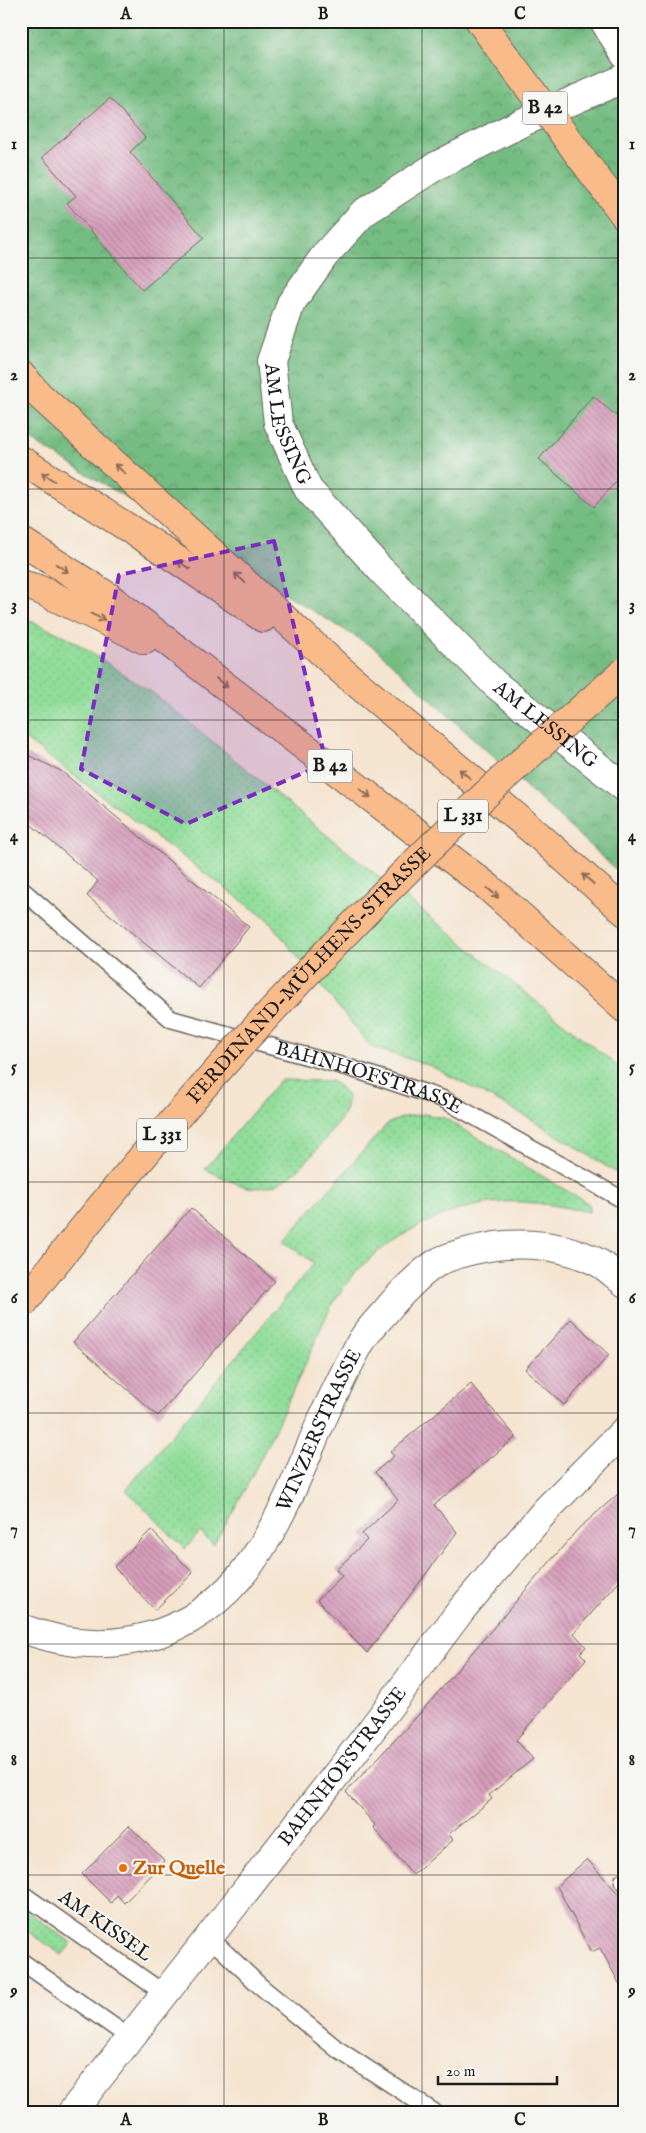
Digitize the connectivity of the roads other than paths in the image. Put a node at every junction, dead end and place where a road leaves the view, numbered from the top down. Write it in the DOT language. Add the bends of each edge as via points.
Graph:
graph roads {
  1 [pos="480,21"];
  2 [pos="604,21"];
  3 [pos="625,56"];
  4 [pos="625,78"];
  5 [pos="625,216"];
  6 [pos="21,375"];
  7 [pos="21,460"];
  8 [pos="21,541"];
  9 [pos="21,584"];
  10 [pos="197,664"];
  11 [pos="341,670"];
  12 [pos="625,672"];
  13 [pos="625,788"];
  14 [pos="21,889"];
  15 [pos="625,912"];
  16 [pos="625,1009"];
  17 [pos="625,1201"];
  18 [pos="625,1283"];
  19 [pos="21,1306"];
  20 [pos="625,1430"];
  21 [pos="21,1628"];
  22 [pos="21,1893"];
  23 [pos="209,1937"];
  24 [pos="21,1961"];
  25 [pos="164,1994"];
  26 [pos="130,2038"];
  27 [pos="72,2112"];
  28 [pos="434,2112"];
  1 -- 5 [label="main road, B 42, bridge"];
  2 -- 3 [label="street"];
  4 -- 13 [label="street, AM LESSING" via="520,123 453,157 364,214 325,255 291,303 271,361 278,423 308,489 381,570 495,684"];
  11 -- 6 [label="main road, one-way" via="39,395"];
  11 -- 7 [label="main road, one-way"];
  8 -- 10 [label="main road, B 42, one-way" via="109,597"];
  9 -- 10 [label="main road, one-way"];
  10 -- 16 [label="main road, B 42, one-way" via="488,888"];
  15 -- 11 [label="main road, one-way"];
  12 -- 19 [label="main road, FERDINAND-MÜLHENS-STRASSE / L 331, bridge" via="484,796 311,970 182,1112"];
  14 -- 17 [label="lane, BAHNHOFSTRASSE" via="171,1018 350,1068 443,1099"];
  18 -- 21 [label="street, WINZERSTRASSE" via="599,1263 553,1246 518,1243 488,1247 439,1262 399,1294 363,1338 321,1422 275,1527 253,1561 218,1599 196,1618 167,1632 111,1644 63,1641"];
  20 -- 23 [label="street, BAHNHOFSTRASSE" via="546,1510 462,1609"];
  22 -- 25 [label="lane, AM KISSEL"];
  23 -- 25 [label="street, BAHNHOFSTRASSE"];
  23 -- 28 [label="lane" via="259,1985 337,2049"];
  24 -- 26 [label="lane"];
  25 -- 26 [label="street, BAHNHOFSTRASSE"];
  26 -- 27 [label="street, BAHNHOFSTRASSE"];
}
